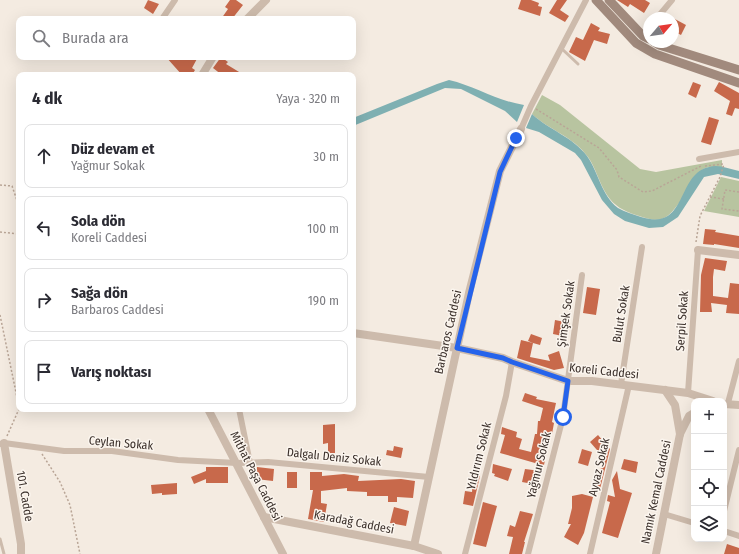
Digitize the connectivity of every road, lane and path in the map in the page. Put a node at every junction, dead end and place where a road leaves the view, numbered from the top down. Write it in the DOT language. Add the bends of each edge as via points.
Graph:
graph roads {
  1 [pos="175,0"];
  2 [pos="266,0"];
  3 [pos="586,0"];
  4 [pos="596,0"];
  5 [pos="609,0"];
  6 [pos="672,0"];
  7 [pos="662,12"];
  8 [pos="164,16"];
  9 [pos="250,16"];
  10 [pos="643,30"];
  11 [pos="560,48"];
  12 [pos="667,48"];
  13 [pos="211,60"];
  14 [pos="578,64"];
  15 [pos="739,70"];
  16 [pos="204,72"];
  17 [pos="739,83"];
  18 [pos="530,108"];
  19 [pos="521,129"];
  20 [pos="739,152"];
  21 [pos="699,158"];
  22 [pos="724,164"];
  23 [pos="723,168"];
  24 [pos="0,185"];
  25 [pos="739,192"];
  26 [pos="16,197"];
  27 [pos="710,197"];
  28 [pos="724,199"];
  29 [pos="739,211"];
  30 [pos="0,232"];
  31 [pos="16,234"];
  32 [pos="697,246"];
  33 [pos="642,247"];
  34 [pos="739,255"];
  35 [pos="582,275"];
  36 [pos="0,315"];
  37 [pos="356,333"];
  38 [pos="457,348"];
  39 [pos="739,361"];
  40 [pos="512,362"];
  41 [pos="568,381"];
  42 [pos="625,385"];
  43 [pos="665,390"];
  44 [pos="16,393"];
  45 [pos="688,393"];
  46 [pos="704,398"];
  47 [pos="727,400"];
  48 [pos="727,403"];
  49 [pos="739,405"];
  50 [pos="17,412"];
  51 [pos="210,412"];
  52 [pos="240,412"];
  53 [pos="691,415"];
  54 [pos="680,434"];
  55 [pos="2,443"];
  56 [pos="37,447"];
  57 [pos="739,450"];
  58 [pos="237,463"];
  59 [pos="250,463"];
  60 [pos="429,477"];
  61 [pos="726,506"];
  62 [pos="664,514"];
  63 [pos="264,517"];
  64 [pos="691,522"];
  65 [pos="727,532"];
  66 [pos="739,536"];
  67 [pos="0,539"];
  68 [pos="414,546"];
  69 [pos="4,554"];
  70 [pos="21,554"];
  71 [pos="80,554"];
  72 [pos="283,554"];
  73 [pos="438,554"];
  74 [pos="465,554"];
  75 [pos="528,554"];
  76 [pos="590,554"];
  77 [pos="656,554"];
  1 -- 8 [label="street"];
  2 -- 9 [label="street"];
  3 -- 11 [label="street"];
  4 -- 17 [label="main road" via="642,47 655,54"];
  5 -- 10 [label="main road"];
  6 -- 7 [label="street"];
  11 -- 14 [label="lane"];
  11 -- 18 [label="street"];
  12 -- 15 [label="main road"];
  13 -- 16 [label="street"];
  18 -- 19 [label="street"];
  18 -- 22 [label="path" via="599,148 617,170 619,177 643,192 652,191 695,168"];
  19 -- 38 [label="street, Barbaros Caddesi" via="500,172"];
  20 -- 21 [label="street"];
  23 -- 27 [label="path"];
  24 -- 26 [label="path" via="12,186"];
  25 -- 28 [label="path" via="725,190"];
  27 -- 28 [label="path"];
  27 -- 32 [label="path" via="700,216"];
  28 -- 29 [label="path" via="722,209"];
  30 -- 31 [label="path"];
  32 -- 34 [label="street"];
  32 -- 45 [label="street, Serpil Sokak"];
  33 -- 42 [label="street, Bulut Sokak"];
  35 -- 41 [label="street, Şimşek Sokak"];
  36 -- 44 [label="path"];
  37 -- 38 [label="street, Koreli Caddesi"];
  38 -- 40 [label="street, Koreli Caddesi"];
  38 -- 60 [label="street, Barbaros Caddesi"];
  39 -- 47 [label="street"];
  40 -- 41 [label="street, Koreli Caddesi"];
  40 -- 74 [label="street, Yıldırım Sokak" via="506,396"];
  41 -- 42 [label="street, Koreli Caddesi"];
  41 -- 75 [label="street, Yağmur Sokak" via="563,417"];
  42 -- 43 [label="street, Koreli Caddesi"];
  42 -- 76 [label="street, Ayvaz Sokak"];
  43 -- 45 [label="street, Koreli Caddesi"];
  43 -- 54 [label="street" via="675,405"];
  45 -- 46 [label="street, Koreli Caddesi"];
  48 -- 49 [label="street"];
  50 -- 55 [label="path"];
  51 -- 58 [label="street, Mithat Paşa Caddesi"];
  52 -- 59 [label="street"];
  53 -- 54 [label="street"];
  54 -- 62 [label="street, Namık Kemal Caddesi"];
  55 -- 56 [label="street, Ceylan Sokak"];
  55 -- 70 [label="street, 101. Cadde"];
  56 -- 58 [label="street, Ceylan Sokak"];
  56 -- 71 [label="path" via="60,482 70,505"];
  57 -- 61 [label="street"];
  58 -- 59 [label="street, Dalgalı Deniz Sokak"];
  58 -- 63 [label="street, Mithat Paşa Caddesi"];
  59 -- 60 [label="street, Dalgalı Deniz Sokak" via="268,462"];
  60 -- 68 [label="street, Barbaros Caddesi"];
  62 -- 64 [label="street"];
  62 -- 77 [label="street, Namık Kemal Caddesi"];
  63 -- 68 [label="street, Karadağ Caddesi"];
  63 -- 72 [label="street, Mithat Paşa Caddesi"];
  65 -- 66 [label="street"];
  67 -- 69 [label="lane"];
  68 -- 73 [label="street, Karadağ Caddesi"];
}
